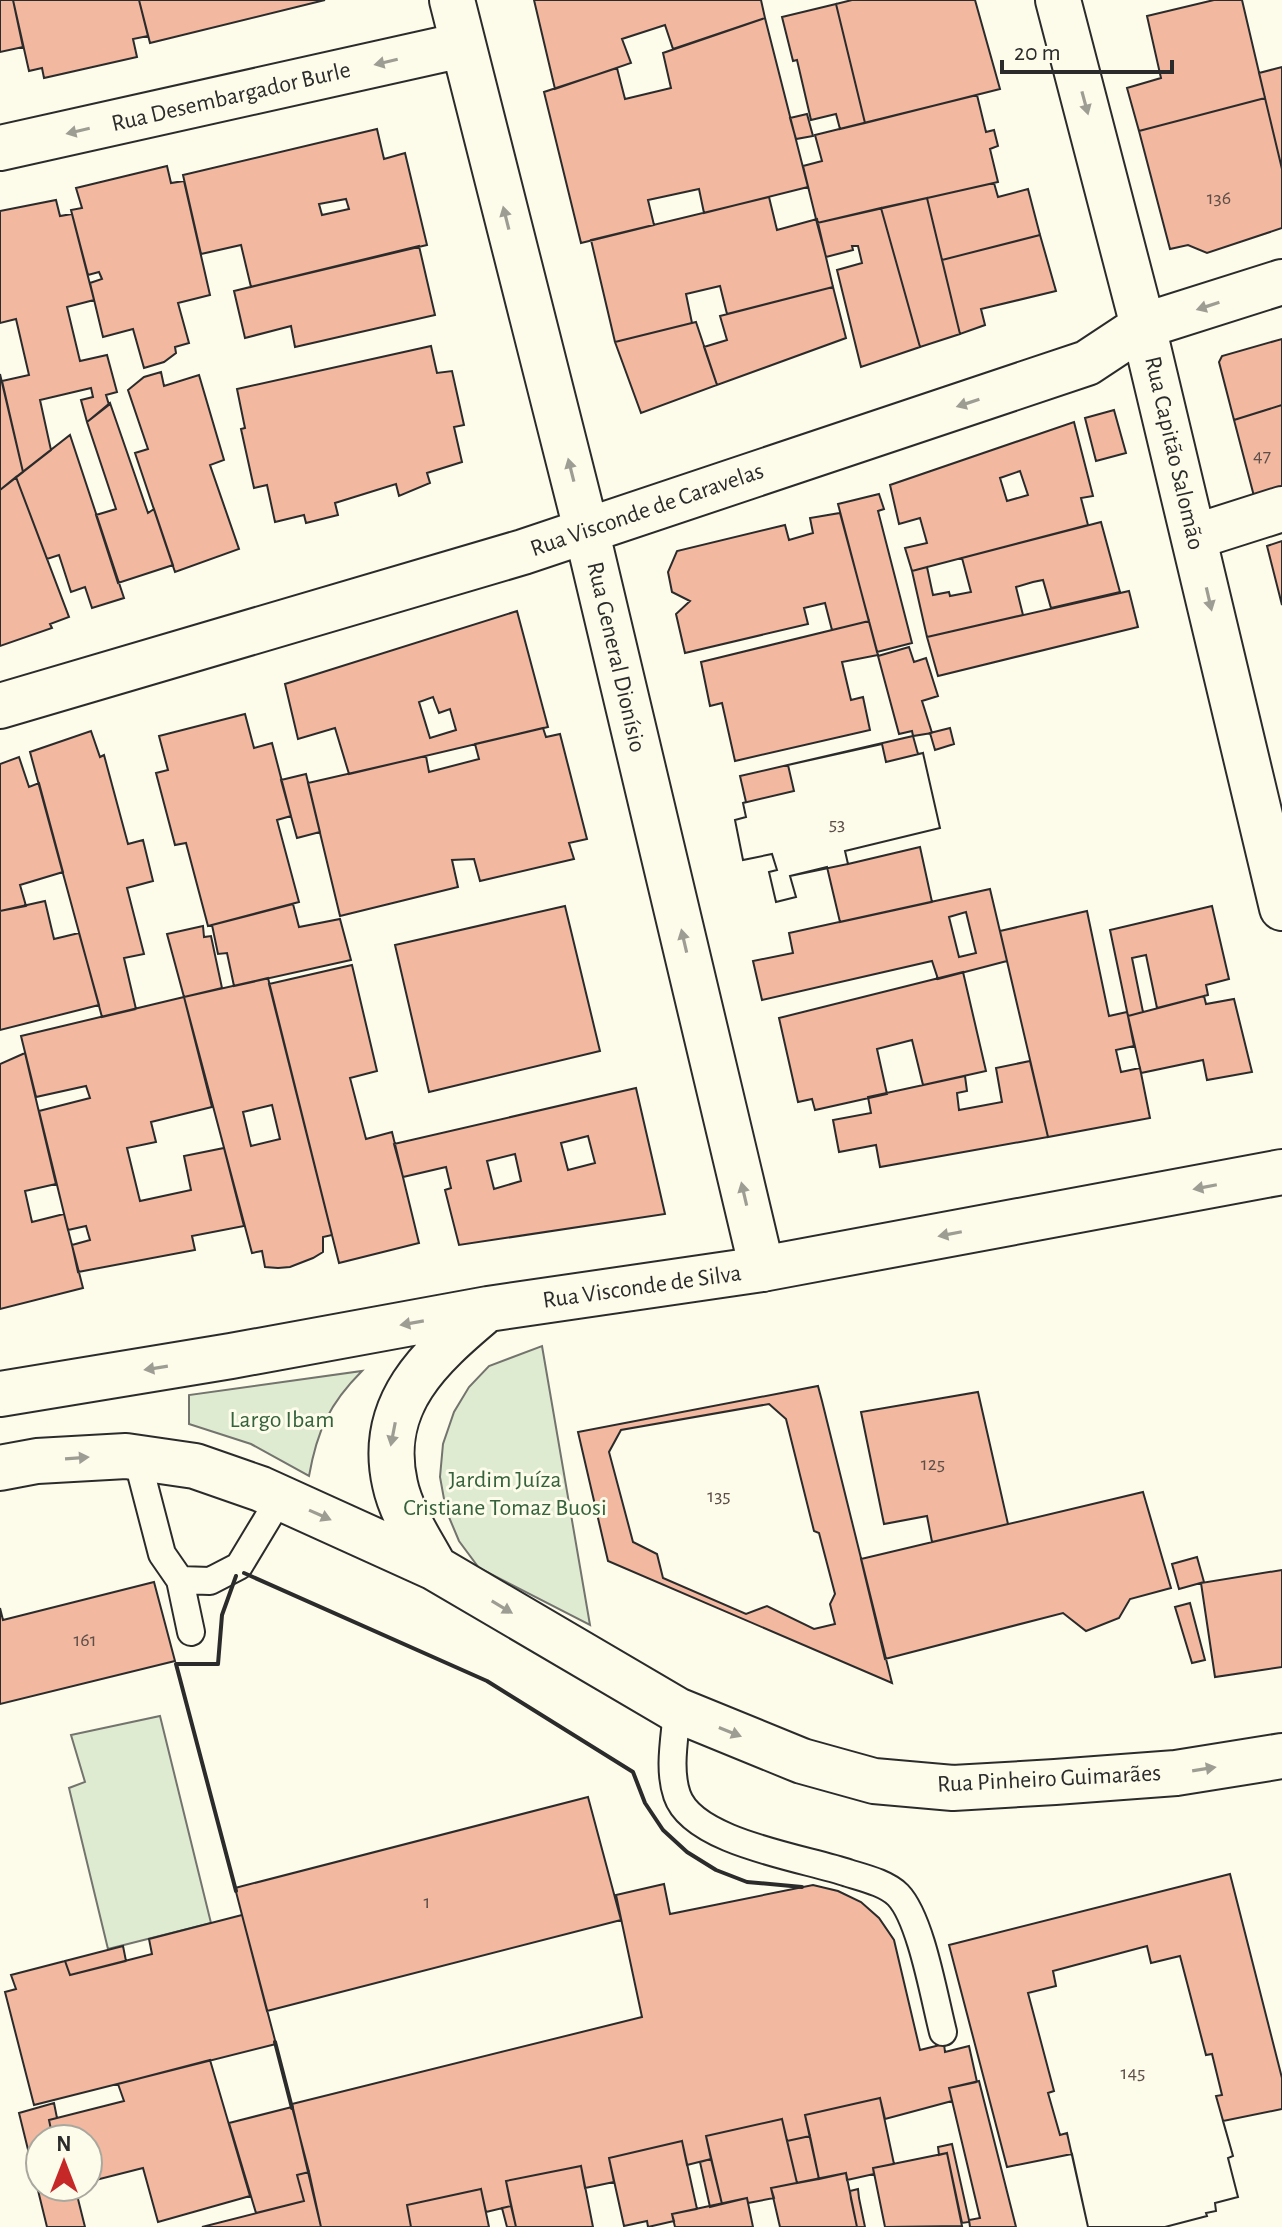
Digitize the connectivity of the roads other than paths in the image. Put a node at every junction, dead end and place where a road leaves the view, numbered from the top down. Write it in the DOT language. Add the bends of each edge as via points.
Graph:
graph roads {
  1 [pos="452,0"];
  2 [pos="1058,0"];
  3 [pos="462,45"];
  4 [pos="0,148"];
  5 [pos="1282,282"];
  6 [pos="1143,326"];
  7 [pos="1282,509"];
  8 [pos="586,529"];
  9 [pos="1194,537"];
  10 [pos="0,706"];
  11 [pos="1282,908"];
  12 [pos="1282,1172"];
  13 [pos="762,1269"];
  14 [pos="488,1309"];
  15 [pos="0,1394"];
  16 [pos="137,1458"];
  17 [pos="0,1468"];
  18 [pos="280,1498"];
  19 [pos="435,1568"];
  20 [pos="180,1580"];
  21 [pos="191,1632"];
  22 [pos="677,1710"];
  23 [pos="1282,1756"];
  24 [pos="943,2032"];
  1 -- 3 [label="street, Rua General Dionísio"];
  2 -- 6 [label="street, Rua Capitão Salomão, one-way"];
  3 -- 4 [label="street, Rua Desembargador Burle, one-way"];
  8 -- 3 [label="street, Rua General Dionísio, one-way"];
  5 -- 6 [label="street, Rua Visconde de Caravelas, one-way"];
  6 -- 8 [label="street, Rua Visconde de Caravelas, one-way" via="1087,363"];
  6 -- 9 [label="street, Rua Capitão Salomão"];
  7 -- 9 [label="street"];
  8 -- 10 [label="street, Rua Visconde de Caravelas"];
  13 -- 8 [label="street, Rua General Dionísio, one-way"];
  9 -- 11 [label="street, Rua Capitão Salomão, one-way"];
  12 -- 13 [label="street, Rua Visconde de Silva, one-way"];
  13 -- 14 [label="street, Rua Visconde de Silva"];
  14 -- 15 [label="street, Rua Visconde de Silva, one-way"];
  14 -- 19 [label="street, one-way" via="420,1373 394,1425 390,1448 395,1487"];
  17 -- 16 [label="street, one-way" via="37,1461"];
  16 -- 18 [label="street" via="195,1466"];
  16 -- 20 [label="lane" via="162,1554"];
  18 -- 19 [label="street, one-way"];
  18 -- 20 [label="lane" via="239,1566 210,1581"];
  19 -- 22 [label="street, Rua Pinheiro Guimarães, one-way"];
  20 -- 21 [label="lane"];
  22 -- 23 [label="street, Rua Pinheiro Guimarães, one-way" via="802,1761 874,1781 953,1788 1176,1773"];
  22 -- 24 [label="lane" via="673,1768 684,1810 733,1842 832,1867 897,1893 918,1928"];
}
